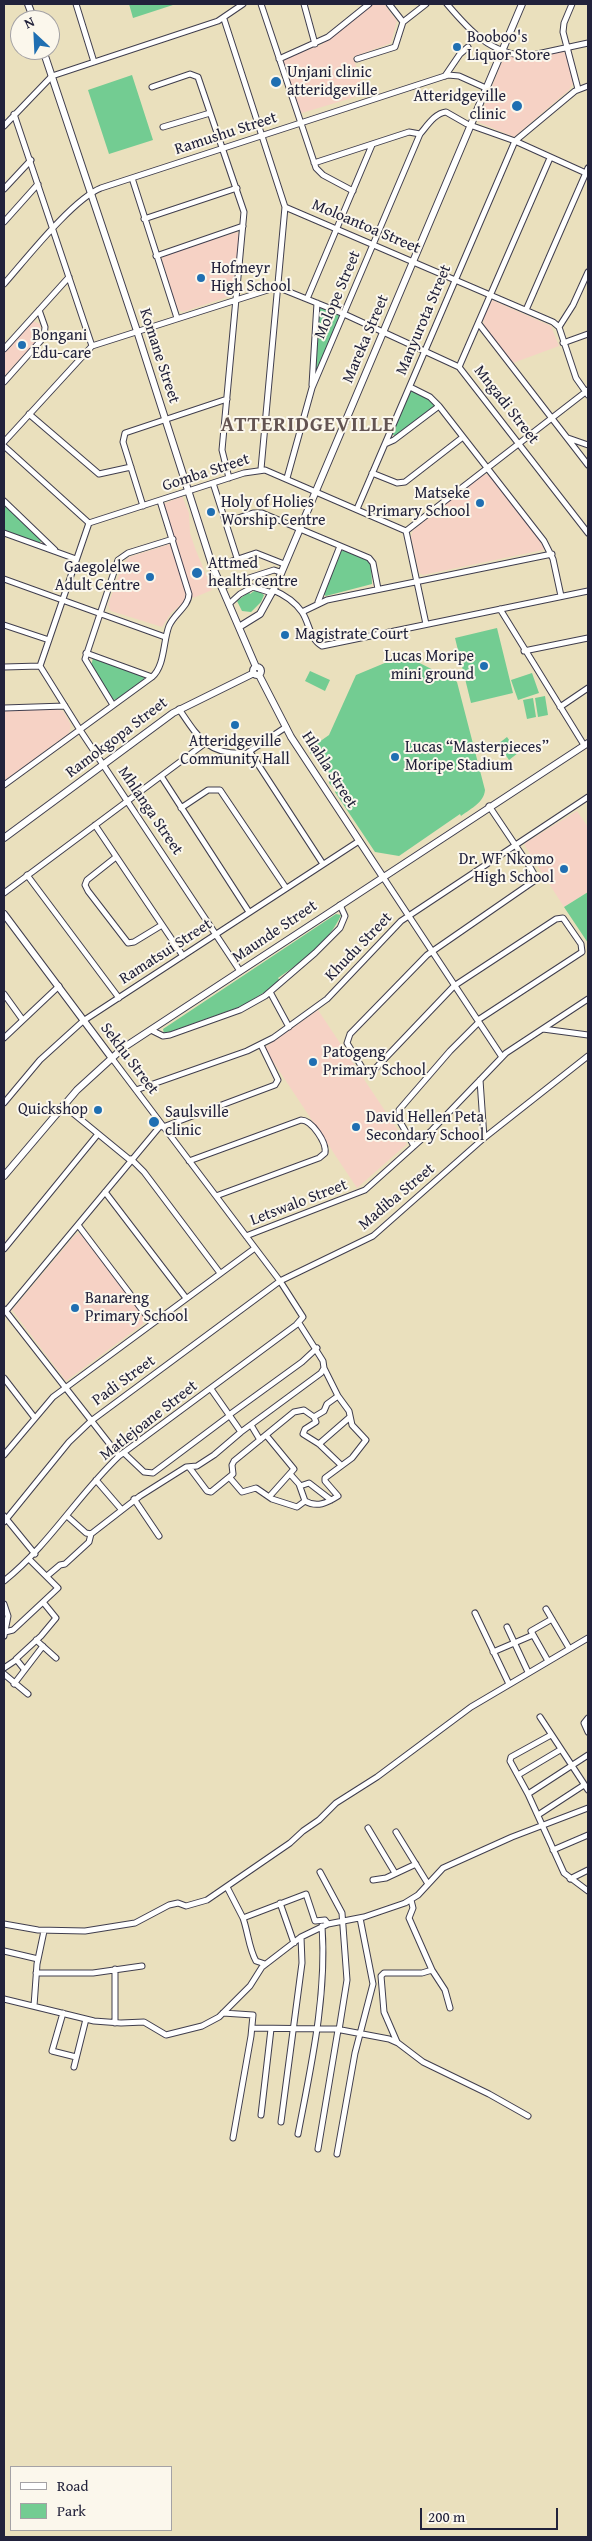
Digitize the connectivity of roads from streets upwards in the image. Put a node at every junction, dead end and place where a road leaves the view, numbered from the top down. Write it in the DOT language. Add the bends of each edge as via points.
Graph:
graph roads {
  1 [pos="76,4"];
  2 [pos="243,4"];
  3 [pos="261,4"];
  4 [pos="305,4"];
  5 [pos="369,4"];
  6 [pos="389,4"];
  7 [pos="426,4"];
  8 [pos="447,4"];
  9 [pos="522,4"];
  10 [pos="572,4"];
  11 [pos="224,19"];
  12 [pos="403,22"];
  13 [pos="588,42"];
  14 [pos="315,44"];
  15 [pos="468,47"];
  16 [pos="566,48"];
  17 [pos="504,50"];
  18 [pos="279,59"];
  19 [pos="357,59"];
  20 [pos="46,60"];
  21 [pos="94,62"];
  22 [pos="52,76"];
  23 [pos="445,76"];
  24 [pos="588,86"];
  25 [pos="152,87"];
  26 [pos="488,89"];
  27 [pos="578,89"];
  28 [pos="210,113"];
  29 [pos="14,114"];
  30 [pos="300,122"];
  31 [pos="472,125"];
  32 [pos="4,126"];
  33 [pos="163,127"];
  34 [pos="420,134"];
  35 [pos="262,136"];
  36 [pos="515,141"];
  37 [pos="372,145"];
  38 [pos="224,148"];
  39 [pos="550,158"];
  40 [pos="31,160"];
  41 [pos="314,163"];
  42 [pos="588,172"];
  43 [pos="132,178"];
  44 [pos="38,184"];
  45 [pos="237,188"];
  46 [pos="4,189"];
  47 [pos="353,191"];
  48 [pos="91,192"];
  49 [pos="285,207"];
  50 [pos="144,219"];
  51 [pos="4,222"];
  52 [pos="243,226"];
  53 [pos="338,228"];
  54 [pos="53,230"];
  55 [pos="374,244"];
  56 [pos="156,256"];
  57 [pos="415,261"];
  58 [pos="588,272"];
  59 [pos="70,277"];
  60 [pos="455,279"];
  61 [pos="4,284"];
  62 [pos="277,287"];
  63 [pos="490,295"];
  64 [pos="307,298"];
  65 [pos="236,299"];
  66 [pos="317,302"];
  67 [pos="39,310"];
  68 [pos="526,310"];
  69 [pos="344,314"];
  70 [pos="177,318"];
  71 [pos="479,324"];
  72 [pos="559,327"];
  73 [pos="137,331"];
  74 [pos="384,332"];
  75 [pos="588,334"];
  76 [pos="564,343"];
  77 [pos="92,346"];
  78 [pos="4,349"];
  79 [pos="425,350"];
  80 [pos="459,367"];
  81 [pos="4,382"];
  82 [pos="410,387"];
  83 [pos="312,388"];
  84 [pos="587,393"];
  85 [pos="227,399"];
  86 [pos="439,406"];
  87 [pos="29,414"];
  88 [pos="165,418"];
  89 [pos="552,419"];
  90 [pos="463,437"];
  91 [pos="566,437"];
  92 [pos="4,442"];
  93 [pos="519,443"];
  94 [pos="385,444"];
  95 [pos="588,445"];
  96 [pos="4,446"];
  97 [pos="588,466"];
  98 [pos="131,467"];
  99 [pos="488,468"];
  100 [pos="261,469"];
  101 [pos="372,472"];
  102 [pos="229,478"];
  103 [pos="286,478"];
  104 [pos="213,483"];
  105 [pos="188,491"];
  106 [pos="316,492"];
  107 [pos="4,501"];
  108 [pos="160,501"];
  109 [pos="144,506"];
  110 [pos="357,509"];
  111 [pos="226,522"];
  112 [pos="90,523"];
  113 [pos="300,528"];
  114 [pos="406,531"];
  115 [pos="4,533"];
  116 [pos="588,533"];
  117 [pos="173,538"];
  118 [pos="340,546"];
  119 [pos="55,550"];
  120 [pos="552,554"];
  121 [pos="238,558"];
  122 [pos="76,559"];
  123 [pos="223,564"];
  124 [pos="284,564"];
  125 [pos="280,572"];
  126 [pos="4,579"];
  127 [pos="417,580"];
  128 [pos="221,587"];
  129 [pos="378,589"];
  130 [pos="588,591"];
  131 [pos="273,592"];
  132 [pos="561,596"];
  133 [pos="62,599"];
  134 [pos="318,602"];
  135 [pos="229,604"];
  136 [pos="500,609"];
  137 [pos="302,612"];
  138 [pos="99,613"];
  139 [pos="426,624"];
  140 [pos="4,625"];
  141 [pos="239,627"];
  142 [pos="165,637"];
  143 [pos="588,638"];
  144 [pos="49,640"];
  145 [pos="524,651"];
  146 [pos="86,653"];
  147 [pos="4,666"];
  148 [pos="40,666"];
  149 [pos="256,672"];
  150 [pos="153,675"];
  151 [pos="588,688"];
  152 [pos="113,705"];
  153 [pos="65,706"];
  154 [pos="560,707"];
  155 [pos="4,708"];
  156 [pos="178,709"];
  157 [pos="286,727"];
  158 [pos="80,730"];
  159 [pos="204,744"];
  160 [pos="586,744"];
  161 [pos="250,752"];
  162 [pos="104,764"];
  163 [pos="161,776"];
  164 [pos="4,785"];
  165 [pos="588,797"];
  166 [pos="128,800"];
  167 [pos="489,806"];
  168 [pos="182,808"];
  169 [pos="95,825"];
  170 [pos="4,838"];
  171 [pos="359,841"];
  172 [pos="515,844"];
  173 [pos="116,857"];
  174 [pos="323,864"];
  175 [pos="27,875"];
  176 [pos="383,877"];
  177 [pos="286,888"];
  178 [pos="4,893"];
  179 [pos="340,905"];
  180 [pos="249,912"];
  181 [pos="4,914"];
  182 [pos="408,916"];
  183 [pos="162,925"];
  184 [pos="217,934"];
  185 [pos="432,950"];
  186 [pos="183,956"];
  187 [pos="240,971"];
  188 [pos="59,986"];
  189 [pos="454,986"];
  190 [pos="270,992"];
  191 [pos="4,994"];
  192 [pos="119,998"];
  193 [pos="588,999"];
  194 [pos="22,1019"];
  195 [pos="84,1021"];
  196 [pos="478,1021"];
  197 [pos="289,1027"];
  198 [pos="543,1029"];
  199 [pos="151,1030"];
  200 [pos="588,1035"];
  201 [pos="4,1038"];
  202 [pos="260,1045"];
  203 [pos="502,1056"];
  204 [pos="588,1056"];
  205 [pos="111,1057"];
  206 [pos="480,1080"];
  207 [pos="136,1090"];
  208 [pos="4,1103"];
  209 [pos="63,1105"];
  210 [pos="162,1126"];
  211 [pos="98,1134"];
  212 [pos="484,1138"];
  213 [pos="414,1146"];
  214 [pos="130,1160"];
  215 [pos="189,1161"];
  216 [pos="4,1176"];
  217 [pos="105,1192"];
  218 [pos="216,1196"];
  219 [pos="78,1225"];
  220 [pos="246,1236"];
  221 [pos="255,1248"];
  222 [pos="4,1249"];
  223 [pos="220,1273"];
  224 [pos="280,1281"];
  225 [pos="186,1298"];
  226 [pos="5,1310"];
  227 [pos="303,1317"];
  228 [pos="299,1323"];
  229 [pos="152,1324"];
  230 [pos="317,1348"];
  231 [pos="324,1368"];
  232 [pos="4,1378"];
  233 [pos="66,1387"];
  234 [pos="211,1389"];
  235 [pos="338,1396"];
  236 [pos="229,1416"];
  237 [pos="34,1417"];
  238 [pos="314,1417"];
  239 [pos="350,1418"];
  240 [pos="91,1421"];
  241 [pos="251,1425"];
  242 [pos="241,1432"];
  243 [pos="266,1435"];
  244 [pos="260,1440"];
  245 [pos="319,1444"];
  246 [pos="5,1450"];
  247 [pos="122,1454"];
  248 [pos="341,1465"];
  249 [pos="189,1467"];
  250 [pos="290,1474"];
  251 [pos="230,1478"];
  252 [pos="96,1480"];
  253 [pos="325,1481"];
  254 [pos="300,1486"];
  255 [pos="315,1486"];
  256 [pos="269,1497"];
  257 [pos="134,1499"];
  258 [pos="331,1500"];
  259 [pos="305,1501"];
  260 [pos="121,1509"];
  261 [pos="67,1516"];
  262 [pos="5,1519"];
  263 [pos="91,1534"];
  264 [pos="159,1536"];
  265 [pos="35,1554"];
  266 [pos="29,1560"];
  267 [pos="46,1576"];
  268 [pos="4,1581"];
  269 [pos="43,1602"];
  270 [pos="4,1604"];
  271 [pos="546,1608"];
  272 [pos="475,1613"];
  273 [pos="552,1619"];
  274 [pos="507,1627"];
  275 [pos="5,1634"];
  276 [pos="533,1635"];
  277 [pos="588,1638"];
  278 [pos="36,1640"];
  279 [pos="514,1642"];
  280 [pos="43,1646"];
  281 [pos="570,1648"];
  282 [pos="493,1652"];
  283 [pos="56,1658"];
  284 [pos="16,1660"];
  285 [pos="548,1661"];
  286 [pos="4,1668"];
  287 [pos="24,1669"];
  288 [pos="528,1672"];
  289 [pos="4,1674"];
  290 [pos="14,1684"];
  291 [pos="509,1684"];
  292 [pos="28,1694"];
  293 [pos="540,1717"];
  294 [pos="588,1718"];
  295 [pos="588,1732"];
  296 [pos="551,1735"];
  297 [pos="560,1750"];
  298 [pos="588,1755"];
  299 [pos="571,1767"];
  300 [pos="518,1776"];
  301 [pos="587,1786"];
  302 [pos="528,1794"];
  303 [pos="588,1808"];
  304 [pos="538,1815"];
  305 [pos="542,1826"];
  306 [pos="368,1828"];
  307 [pos="396,1832"];
  308 [pos="588,1836"];
  309 [pos="554,1850"];
  310 [pos="416,1864"];
  311 [pos="588,1870"];
  312 [pos="320,1872"];
  313 [pos="395,1874"];
  314 [pos="570,1879"];
  315 [pos="373,1880"];
  316 [pos="428,1884"];
  317 [pos="227,1887"];
  318 [pos="588,1890"];
  319 [pos="411,1900"];
  320 [pos="280,1903"];
  321 [pos="243,1918"];
  322 [pos="360,1918"];
  323 [pos="342,1921"];
  324 [pos="4,1924"];
  325 [pos="328,1924"];
  326 [pos="322,1926"];
  327 [pos="44,1931"];
  328 [pos="301,1937"];
  329 [pos="294,1942"];
  330 [pos="4,1951"];
  331 [pos="38,1959"];
  332 [pos="266,1964"];
  333 [pos="142,1966"];
  334 [pos="116,1970"];
  335 [pos="432,1970"];
  336 [pos="36,1973"];
  337 [pos="4,1999"];
  338 [pos="34,2006"];
  339 [pos="450,2008"];
  340 [pos="63,2013"];
  341 [pos="223,2013"];
  342 [pos="86,2019"];
  343 [pos="115,2023"];
  344 [pos="252,2028"];
  345 [pos="271,2029"];
  346 [pos="316,2029"];
  347 [pos="294,2030"];
  348 [pos="338,2030"];
  349 [pos="362,2033"];
  350 [pos="397,2042"];
  351 [pos="76,2057"];
  352 [pos="74,2067"];
  353 [pos="261,2115"];
  354 [pos="528,2116"];
  355 [pos="281,2122"];
  356 [pos="298,2134"];
  357 [pos="233,2138"];
  358 [pos="318,2149"];
  359 [pos="337,2154"];
  1 -- 21 [label="street"];
  2 -- 11 [label="street"];
  3 -- 18 [label="street"];
  4 -- 14 [label="street"];
  5 -- 14 [label="street"];
  6 -- 12 [label="street"];
  7 -- 12 [label="street"];
  8 -- 17 [label="street" via="476,37"];
  9 -- 17 [label="street, Mareka Street"];
  10 -- 16 [label="street" via="563,27"];
  11 -- 21 [label="street"];
  11 -- 35 [label="street"];
  12 -- 19 [label="street" via="395,46"];
  13 -- 16 [label="street"];
  14 -- 18 [label="street"];
  15 -- 23 [label="street"];
  16 -- 17 [label="street" via="528,56"];
  16 -- 27 [label="street"];
  17 -- 26 [label="street, Mareka Street"];
  18 -- 30 [label="street"];
  20 -- 22 [label="street, Komane Street"];
  21 -- 22 [label="street"];
  22 -- 29 [label="street"];
  22 -- 48 [label="street, Komane Street"];
  23 -- 26 [label="street, Ramushu Street" via="456,75"];
  23 -- 30 [label="street, Ramushu Street"];
  24 -- 27 [label="street"];
  25 -- 28 [label="street" via="190,74 197,75"];
  26 -- 31 [label="street, Mareka Street"];
  27 -- 36 [label="street"];
  28 -- 33 [label="street"];
  28 -- 38 [label="street"];
  29 -- 32 [label="street"];
  29 -- 40 [label="street"];
  30 -- 35 [label="street, Ramushu Street"];
  30 -- 41 [label="street"];
  31 -- 34 [label="street, Molope Street" via="445,112"];
  31 -- 36 [label="street"];
  31 -- 57 [label="street, Mareka Street"];
  34 -- 37 [label="street" via="409,132"];
  34 -- 55 [label="street, Molope Street"];
  35 -- 38 [label="street, Ramushu Street"];
  35 -- 49 [label="street"];
  36 -- 39 [label="street"];
  36 -- 60 [label="street, Manyurota Street"];
  37 -- 41 [label="street"];
  37 -- 47 [label="street"];
  38 -- 43 [label="street, Ramushu Street"];
  38 -- 45 [label="street"];
  39 -- 42 [label="street"];
  39 -- 63 [label="street"];
  40 -- 44 [label="street"];
  40 -- 46 [label="street"];
  41 -- 47 [label="street" via="323,175"];
  42 -- 68 [label="street"];
  43 -- 48 [label="street, Ramushu Street"];
  43 -- 50 [label="street"];
  44 -- 51 [label="street"];
  44 -- 54 [label="street"];
  45 -- 50 [label="street"];
  45 -- 52 [label="street" via="244,212"];
  47 -- 53 [label="street"];
  48 -- 54 [label="street, Ramushu Street"];
  48 -- 73 [label="street, Komane Street"];
  49 -- 53 [label="street, Moloantoa Street"];
  49 -- 62 [label="street"];
  50 -- 56 [label="street"];
  52 -- 56 [label="street"];
  52 -- 65 [label="street"];
  53 -- 55 [label="street, Moloantoa Street"];
  53 -- 64 [label="street"];
  54 -- 59 [label="street"];
  54 -- 61 [label="street, Ramushu Street"];
  55 -- 57 [label="street, Moloantoa Street"];
  55 -- 69 [label="street, Molope Street"];
  56 -- 70 [label="street"];
  57 -- 60 [label="street, Moloantoa Street"];
  57 -- 74 [label="street, Mareka Street"];
  58 -- 72 [label="street"];
  59 -- 67 [label="street"];
  59 -- 77 [label="street"];
  60 -- 63 [label="street, Moloantoa Street"];
  60 -- 79 [label="street, Manyurota Street"];
  62 -- 64 [label="street, Mngadi Street"];
  62 -- 65 [label="street"];
  62 -- 100 [label="street"];
  63 -- 68 [label="street, Moloantoa Street"];
  63 -- 71 [label="street"];
  64 -- 66 [label="street, Mngadi Street"];
  65 -- 70 [label="street"];
  65 -- 85 [label="street"];
  66 -- 69 [label="street, Mngadi Street"];
  66 -- 83 [label="street, Molope Street"];
  67 -- 78 [label="street"];
  67 -- 81 [label="street" via="45,327 44,336"];
  68 -- 72 [label="street, Moloantoa Street"];
  69 -- 74 [label="street, Mngadi Street"];
  69 -- 83 [label="street, Molope Street"];
  70 -- 73 [label="street"];
  71 -- 80 [label="street"];
  71 -- 89 [label="street"];
  72 -- 76 [label="street"];
  73 -- 77 [label="street"];
  73 -- 88 [label="street, Komane Street"];
  74 -- 79 [label="street, Mngadi Street"];
  74 -- 106 [label="street, Mareka Street"];
  75 -- 76 [label="street"];
  76 -- 84 [label="street" via="576,378"];
  77 -- 87 [label="street"];
  79 -- 80 [label="street, Mngadi Street"];
  79 -- 82 [label="street, Manyurota Street"];
  80 -- 93 [label="street, Mngadi Street"];
  82 -- 86 [label="street"];
  82 -- 94 [label="street, Manyurota Street"];
  83 -- 103 [label="street, Molope Street"];
  84 -- 89 [label="street"];
  85 -- 88 [label="street"];
  85 -- 102 [label="street" via="222,453"];
  86 -- 90 [label="street"];
  86 -- 94 [label="street"];
  87 -- 92 [label="street"];
  87 -- 98 [label="street" via="99,474"];
  88 -- 98 [label="street" via="125,433 123,442"];
  88 -- 105 [label="street, Komane Street"];
  89 -- 91 [label="street"];
  89 -- 93 [label="street"];
  90 -- 99 [label="street"];
  90 -- 101 [label="street" via="405,482 397,483"];
  91 -- 95 [label="street"];
  91 -- 97 [label="street"];
  93 -- 99 [label="street"];
  93 -- 116 [label="street, Mngadi Street"];
  94 -- 101 [label="street, Manyurota Street"];
  96 -- 112 [label="street"];
  98 -- 109 [label="street"];
  99 -- 114 [label="street"];
  99 -- 120 [label="street"];
  100 -- 102 [label="street, Gomba Street"];
  100 -- 103 [label="street, Gomba Street"];
  101 -- 110 [label="street, Manyurota Street"];
  102 -- 104 [label="street, Gomba Street"];
  103 -- 106 [label="street, Gomba Street"];
  104 -- 105 [label="street, Gomba Street"];
  104 -- 111 [label="street"];
  105 -- 108 [label="street, Gomba Street"];
  105 -- 128 [label="street, Komane Street"];
  106 -- 110 [label="street, Gomba Street"];
  106 -- 113 [label="street, Mareka Street"];
  107 -- 119 [label="street"];
  108 -- 109 [label="street, Gomba Street"];
  108 -- 117 [label="street"];
  109 -- 112 [label="street, Gomba Street"];
  110 -- 114 [label="street, Gomba Street"];
  111 -- 113 [label="street" via="257,512"];
  111 -- 121 [label="street"];
  112 -- 122 [label="street"];
  113 -- 118 [label="street"];
  113 -- 124 [label="street, Mareka Street"];
  114 -- 127 [label="street"];
  115 -- 119 [label="street"];
  117 -- 138 [label="street" via="121,557"];
  117 -- 142 [label="street" via="189,599 174,616"];
  118 -- 129 [label="street" via="373,561"];
  118 -- 134 [label="street"];
  119 -- 122 [label="street"];
  120 -- 127 [label="street"];
  120 -- 132 [label="street"];
  121 -- 123 [label="street"];
  121 -- 124 [label="street" via="260,553"];
  122 -- 133 [label="street"];
  124 -- 125 [label="street, Mareka Street"];
  125 -- 128 [label="street" via="274,570"];
  125 -- 131 [label="street, Mareka Street"];
  126 -- 133 [label="street"];
  127 -- 129 [label="street"];
  127 -- 139 [label="street"];
  128 -- 135 [label="street, Komane Street"];
  129 -- 134 [label="street"];
  130 -- 132 [label="street"];
  131 -- 135 [label="street" via="254,587"];
  131 -- 137 [label="street" via="289,599"];
  131 -- 141 [label="street, Mareka Street" via="260,614"];
  132 -- 136 [label="street"];
  133 -- 138 [label="street"];
  133 -- 144 [label="street"];
  134 -- 137 [label="street"];
  135 -- 141 [label="street, Komane Street"];
  136 -- 139 [label="street"];
  136 -- 145 [label="street"];
  137 -- 139 [label="street" via="316,642 326,646"];
  138 -- 142 [label="street"];
  138 -- 146 [label="street"];
  140 -- 144 [label="street"];
  141 -- 149 [label="street, Komane Street"];
  142 -- 150 [label="street" via="159,669"];
  143 -- 145 [label="street"];
  144 -- 148 [label="street"];
  145 -- 154 [label="street"];
  146 -- 150 [label="street"];
  146 -- 152 [label="street" via="87,666"];
  147 -- 148 [label="street"];
  148 -- 153 [label="street, Mhlanga Street"];
  149 -- 156 [label="street, Ramokgopa Street"];
  149 -- 157 [label="street, Hlahla Street"];
  150 -- 152 [label="street"];
  151 -- 154 [label="street"];
  152 -- 158 [label="street"];
  153 -- 155 [label="street"];
  153 -- 158 [label="street, Mhlanga Street"];
  154 -- 160 [label="street"];
  156 -- 159 [label="street"];
  156 -- 162 [label="street, Ramokgopa Street"];
  157 -- 161 [label="street"];
  157 -- 171 [label="street, Hlahla Street"];
  158 -- 162 [label="street, Mhlanga Street"];
  158 -- 164 [label="street"];
  159 -- 161 [label="street" via="212,748"];
  159 -- 163 [label="street"];
  160 -- 167 [label="street, Maunde Street"];
  161 -- 174 [label="street"];
  162 -- 166 [label="street, Mhlanga Street"];
  162 -- 170 [label="street, Ramokgopa Street"];
  163 -- 166 [label="street"];
  163 -- 168 [label="street"];
  165 -- 172 [label="street, Khudu Street"];
  166 -- 169 [label="street"];
  166 -- 184 [label="street, Mhlanga Street"];
  167 -- 172 [label="street"];
  167 -- 176 [label="street, Maunde Street"];
  168 -- 177 [label="street" via="208,790 220,790"];
  168 -- 180 [label="street"];
  169 -- 173 [label="street"];
  169 -- 175 [label="street"];
  171 -- 174 [label="street, Ramatsui Street"];
  171 -- 176 [label="street, Hlahla Street"];
  172 -- 182 [label="street, Khudu Street"];
  172 -- 185 [label="street" via="533,871 532,884"];
  173 -- 183 [label="street"];
  173 -- 183 [label="street" via="87,880 88,891 126,942 134,942"];
  174 -- 177 [label="street, Ramatsui Street"];
  175 -- 178 [label="street"];
  175 -- 192 [label="street"];
  176 -- 179 [label="street, Maunde Street"];
  176 -- 182 [label="street"];
  177 -- 180 [label="street, Ramatsui Street"];
  179 -- 187 [label="street, Maunde Street"];
  179 -- 190 [label="street" via="345,916 340,928"];
  180 -- 184 [label="street, Ramatsui Street"];
  181 -- 188 [label="street, Sekhu Street"];
  182 -- 185 [label="street"];
  182 -- 197 [label="street, Khudu Street" via="321,1004"];
  183 -- 186 [label="street"];
  184 -- 186 [label="street, Ramatsui Street"];
  184 -- 187 [label="street, Mhlanga Street"];
  185 -- 189 [label="street"];
  185 -- 189 [label="street" via="348,1038 348,1045 365,1071 374,1070"];
  186 -- 192 [label="street, Ramatsui Street"];
  187 -- 199 [label="street, Maunde Street"];
  188 -- 194 [label="street"];
  188 -- 195 [label="street, Sekhu Street"];
  189 -- 196 [label="street"];
  189 -- 196 [label="street" via="558,918 564,919 583,948 580,954"];
  190 -- 197 [label="street"];
  190 -- 199 [label="street" via="240,1010 170,1035 163,1036"];
  191 -- 194 [label="street"];
  192 -- 195 [label="street, Ramatsui Street"];
  193 -- 198 [label="street, Letswalo Street"];
  194 -- 201 [label="street"];
  195 -- 205 [label="street, Sekhu Street"];
  195 -- 208 [label="street, Ramatsui Street" via="44,1056"];
  196 -- 203 [label="street"];
  196 -- 213 [label="street" via="399,1110 399,1120"];
  197 -- 202 [label="street, Khudu Street"];
  198 -- 200 [label="street"];
  198 -- 203 [label="street, Letswalo Street"];
  199 -- 205 [label="street, Maunde Street"];
  202 -- 207 [label="street, Khudu Street"];
  202 -- 210 [label="street" via="278,1077 275,1085"];
  203 -- 206 [label="street, Letswalo Street"];
  204 -- 212 [label="street, Madiba Street"];
  205 -- 207 [label="street, Sekhu Street"];
  205 -- 209 [label="street, Maunde Street"];
  206 -- 212 [label="street"];
  206 -- 213 [label="street, Letswalo Street"];
  207 -- 210 [label="street, Sekhu Street"];
  209 -- 211 [label="street"];
  209 -- 216 [label="street, Maunde Street"];
  210 -- 214 [label="street"];
  210 -- 215 [label="street, Sekhu Street"];
  211 -- 214 [label="street"];
  211 -- 222 [label="street"];
  212 -- 224 [label="street, Madiba Street" via="373,1236"];
  213 -- 220 [label="street, Letswalo Street" via="360,1193"];
  214 -- 217 [label="street"];
  214 -- 223 [label="street" via="144,1172"];
  215 -- 218 [label="street, Sekhu Street"];
  215 -- 218 [label="street" via="301,1120 310,1122 326,1151 319,1158"];
  217 -- 219 [label="street"];
  217 -- 225 [label="street"];
  218 -- 220 [label="street, Sekhu Street"];
  219 -- 226 [label="street"];
  219 -- 229 [label="street"];
  220 -- 221 [label="street, Sekhu Street"];
  221 -- 223 [label="street"];
  221 -- 224 [label="street, Sekhu Street"];
  223 -- 225 [label="street"];
  224 -- 227 [label="street, Sekhu Street"];
  224 -- 240 [label="street, Padi Street"];
  225 -- 229 [label="street"];
  226 -- 233 [label="street"];
  227 -- 228 [label="street, Matlejoane Street"];
  228 -- 230 [label="street"];
  228 -- 234 [label="street, Matlejoane Street"];
  229 -- 233 [label="street"];
  230 -- 231 [label="street"];
  230 -- 236 [label="street"];
  231 -- 235 [label="street"];
  231 -- 241 [label="street"];
  232 -- 237 [label="street"];
  233 -- 237 [label="street"];
  233 -- 240 [label="street"];
  234 -- 236 [label="street"];
  234 -- 247 [label="street, Matlejoane Street"];
  235 -- 238 [label="street" via="327,1404 324,1412"];
  235 -- 239 [label="street"];
  236 -- 242 [label="street"];
  236 -- 247 [label="street" via="153,1473 144,1472"];
  237 -- 246 [label="street"];
  238 -- 243 [label="street" via="306,1410 296,1411"];
  238 -- 245 [label="street" via="315,1422 303,1433"];
  239 -- 245 [label="street"];
  239 -- 248 [label="street" via="354,1428 366,1440 352,1458"];
  240 -- 247 [label="street"];
  240 -- 262 [label="street, Padi Street" via="69,1442"];
  241 -- 242 [label="street"];
  241 -- 244 [label="street"];
  242 -- 249 [label="street" via="214,1455 197,1466"];
  243 -- 244 [label="street"];
  243 -- 250 [label="street" via="293,1467"];
  244 -- 251 [label="street" via="233,1463 234,1473"];
  245 -- 248 [label="street"];
  247 -- 252 [label="street, Matlejoane Street"];
  248 -- 253 [label="street"];
  249 -- 251 [label="street" via="209,1492"];
  249 -- 257 [label="street"];
  250 -- 254 [label="street"];
  250 -- 256 [label="street"];
  251 -- 256 [label="street" via="241,1491 256,1488"];
  252 -- 260 [label="street"];
  252 -- 261 [label="street, Matlejoane Street"];
  253 -- 255 [label="street"];
  253 -- 258 [label="street" via="338,1494"];
  254 -- 255 [label="street" via="309,1482"];
  254 -- 259 [label="street"];
  255 -- 258 [label="street"];
  256 -- 259 [label="street" via="297,1507"];
  257 -- 260 [label="street"];
  257 -- 264 [label="street"];
  258 -- 259 [label="street" via="317,1505"];
  260 -- 263 [label="street"];
  261 -- 263 [label="street"];
  261 -- 265 [label="street, Matlejoane Street"];
  262 -- 265 [label="street"];
  263 -- 267 [label="street" via="89,1542"];
  265 -- 266 [label="street, Matlejoane Street"];
  266 -- 267 [label="street"];
  266 -- 268 [label="street, Matlejoane Street"];
  267 -- 269 [label="street" via="58,1588"];
  269 -- 275 [label="street"];
  269 -- 278 [label="street" via="56,1617"];
  270 -- 275 [label="street" via="8,1616"];
  271 -- 273 [label="street"];
  272 -- 282 [label="street"];
  273 -- 276 [label="street" via="532,1628"];
  273 -- 281 [label="street"];
  274 -- 279 [label="street"];
  276 -- 279 [label="street"];
  276 -- 285 [label="street"];
  277 -- 281 [label="street"];
  278 -- 280 [label="street"];
  278 -- 284 [label="street"];
  279 -- 282 [label="street"];
  279 -- 288 [label="street"];
  280 -- 283 [label="street"];
  280 -- 287 [label="street"];
  281 -- 285 [label="street"];
  282 -- 291 [label="street"];
  284 -- 286 [label="street"];
  284 -- 287 [label="street"];
  285 -- 288 [label="street"];
  287 -- 290 [label="street"];
  288 -- 291 [label="street"];
  289 -- 290 [label="street"];
  290 -- 292 [label="street"];
  291 -- 317 [label="street" via="471,1707 377,1777 336,1803 315,1824"];
  293 -- 296 [label="street"];
  294 -- 295 [label="street" via="584,1723"];
  296 -- 297 [label="street"];
  296 -- 300 [label="street" via="511,1757"];
  297 -- 299 [label="street"];
  297 -- 300 [label="street"];
  298 -- 299 [label="street"];
  299 -- 301 [label="street"];
  299 -- 302 [label="street"];
  300 -- 302 [label="street"];
  301 -- 304 [label="street"];
  302 -- 304 [label="street"];
  303 -- 305 [label="street"];
  304 -- 305 [label="street"];
  305 -- 309 [label="street"];
  305 -- 316 [label="street" via="512,1836 443,1868"];
  306 -- 313 [label="street"];
  307 -- 310 [label="street"];
  308 -- 309 [label="street"];
  309 -- 314 [label="street" via="561,1869"];
  310 -- 313 [label="street"];
  310 -- 316 [label="street"];
  311 -- 314 [label="street"];
  312 -- 323 [label="street" via="342,1912"];
  313 -- 315 [label="street"];
  314 -- 318 [label="street"];
  316 -- 319 [label="street"];
  317 -- 321 [label="street"];
  317 -- 327 [label="street" via="203,1902 169,1905 143,1921 126,1926"];
  319 -- 322 [label="street"];
  319 -- 335 [label="street" via="413,1908 409,1918"];
  320 -- 321 [label="street"];
  320 -- 325 [label="street" via="306,1894 316,1921 324,1920"];
  320 -- 329 [label="street"];
  321 -- 332 [label="street" via="252,1954 256,1961"];
  322 -- 323 [label="street"];
  322 -- 349 [label="street" via="373,1978"];
  323 -- 325 [label="street"];
  323 -- 348 [label="street" via="347,1980"];
  324 -- 327 [label="street"];
  325 -- 326 [label="street"];
  326 -- 328 [label="street"];
  326 -- 346 [label="street" via="324,1969"];
  327 -- 331 [label="street"];
  328 -- 329 [label="street"];
  328 -- 347 [label="street" via="302,1963"];
  329 -- 332 [label="street"];
  330 -- 331 [label="street"];
  331 -- 336 [label="street"];
  332 -- 341 [label="street"];
  333 -- 334 [label="street"];
  334 -- 336 [label="street"];
  334 -- 343 [label="street"];
  335 -- 339 [label="street" via="440,1981"];
  335 -- 350 [label="street" via="381,1976 384,2012"];
  336 -- 338 [label="street"];
  337 -- 338 [label="street"];
  338 -- 340 [label="street"];
  340 -- 342 [label="street"];
  340 -- 351 [label="street" via="52,2051"];
  341 -- 343 [label="street" via="209,2023 171,2035 162,2034 144,2022"];
  341 -- 344 [label="street" via="253,2015"];
  342 -- 343 [label="street"];
  342 -- 351 [label="street"];
  344 -- 345 [label="street"];
  344 -- 357 [label="street"];
  345 -- 347 [label="street"];
  345 -- 353 [label="street"];
  346 -- 347 [label="street"];
  346 -- 348 [label="street"];
  346 -- 356 [label="street"];
  347 -- 355 [label="street"];
  348 -- 349 [label="street"];
  348 -- 358 [label="street"];
  349 -- 350 [label="street"];
  349 -- 359 [label="street" via="355,2053"];
  350 -- 354 [label="street" via="423,2062"];
  351 -- 352 [label="street"];
}
